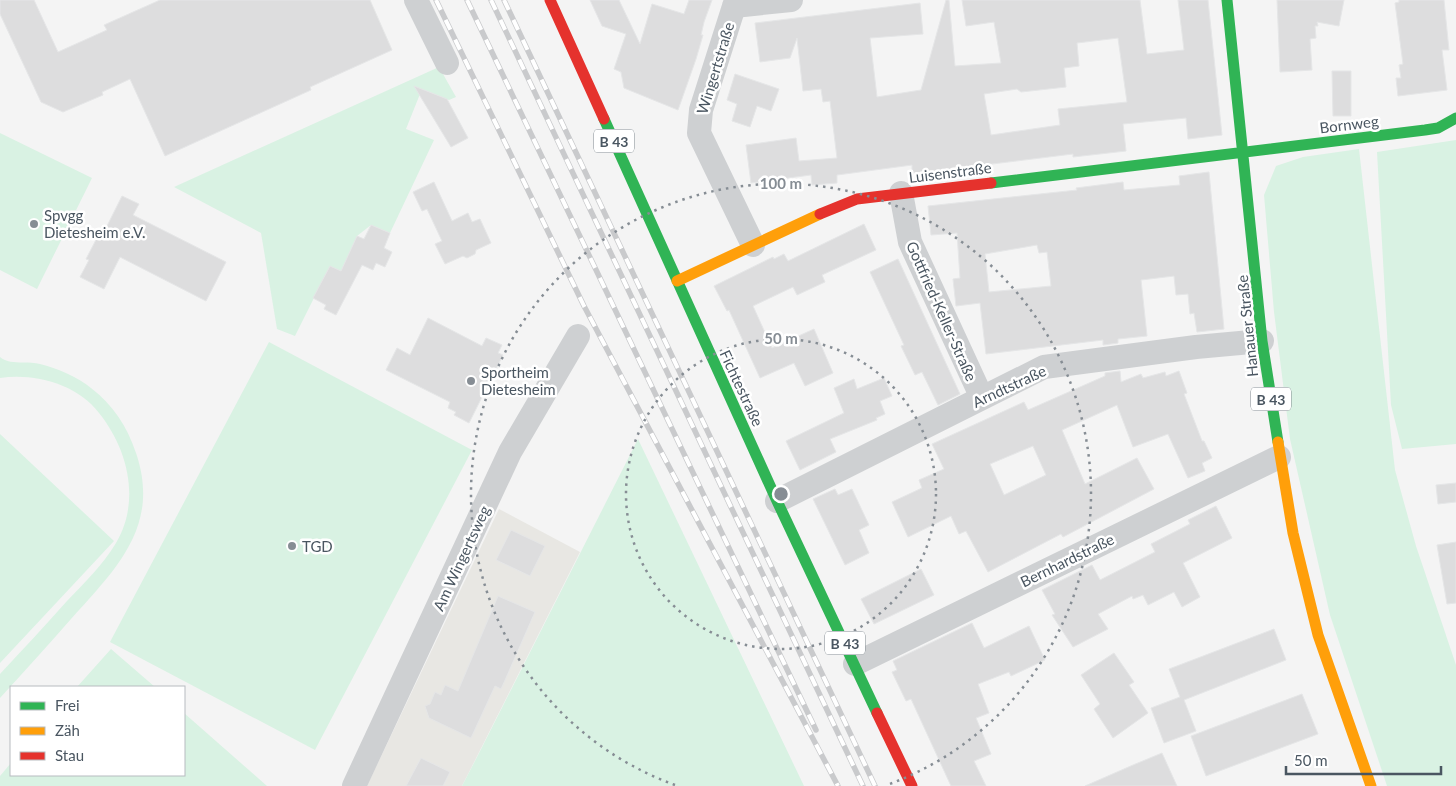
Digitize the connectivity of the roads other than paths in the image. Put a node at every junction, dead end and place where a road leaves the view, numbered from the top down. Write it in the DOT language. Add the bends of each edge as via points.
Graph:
graph roads {
  1 [pos="416,0"];
  2 [pos="550,0"];
  3 [pos="792,0"];
  4 [pos="1227,0"];
  5 [pos="735,3"];
  6 [pos="447,63"];
  7 [pos="1456,118"];
  8 [pos="1243,151"];
  9 [pos="901,193"];
  10 [pos="753,245"];
  11 [pos="677,281"];
  12 [pos="578,336"];
  13 [pos="1262,341"];
  14 [pos="982,398"];
  15 [pos="1279,457"];
  16 [pos="777,500"];
  17 [pos="855,664"];
  18 [pos="354,786"];
  19 [pos="912,786"];
  20 [pos="1371,786"];
  1 -- 6 [label="street"];
  2 -- 11 [label="main road, Fichtestraße / B 43"];
  3 -- 5 [label="street"];
  4 -- 8 [label="main road, Hanauer Straße / B 43"];
  5 -- 10 [label="street, Wingertstraße" via="701,110 699,132"];
  7 -- 8 [label="main road, Bornweg" via="1438,128"];
  8 -- 9 [label="main road, Luisenstraße"];
  8 -- 13 [label="main road, Hanauer Straße / B 43"];
  9 -- 10 [label="main road, Luisenstraße" via="842,204"];
  9 -- 14 [label="street, Gottfried-Keller-Straße" via="910,242"];
  10 -- 11 [label="main road, Luisenstraße"];
  11 -- 16 [label="main road, Fichtestraße / B 43"];
  12 -- 18 [label="street, Am Wingertsweg" via="510,452"];
  13 -- 14 [label="street, Arndtstraße" via="1044,367"];
  13 -- 15 [label="main road, Hanauer Straße / B 43"];
  14 -- 16 [label="street, Arndtstraße"];
  15 -- 17 [label="street, Bernhardstraße"];
  15 -- 20 [label="main road, Hanauer Straße / B 43" via="1293,533 1318,635"];
  16 -- 17 [label="main road, Fichtestraße / B 43"];
  17 -- 19 [label="main road, Fichtestraße / B 43"];
}
